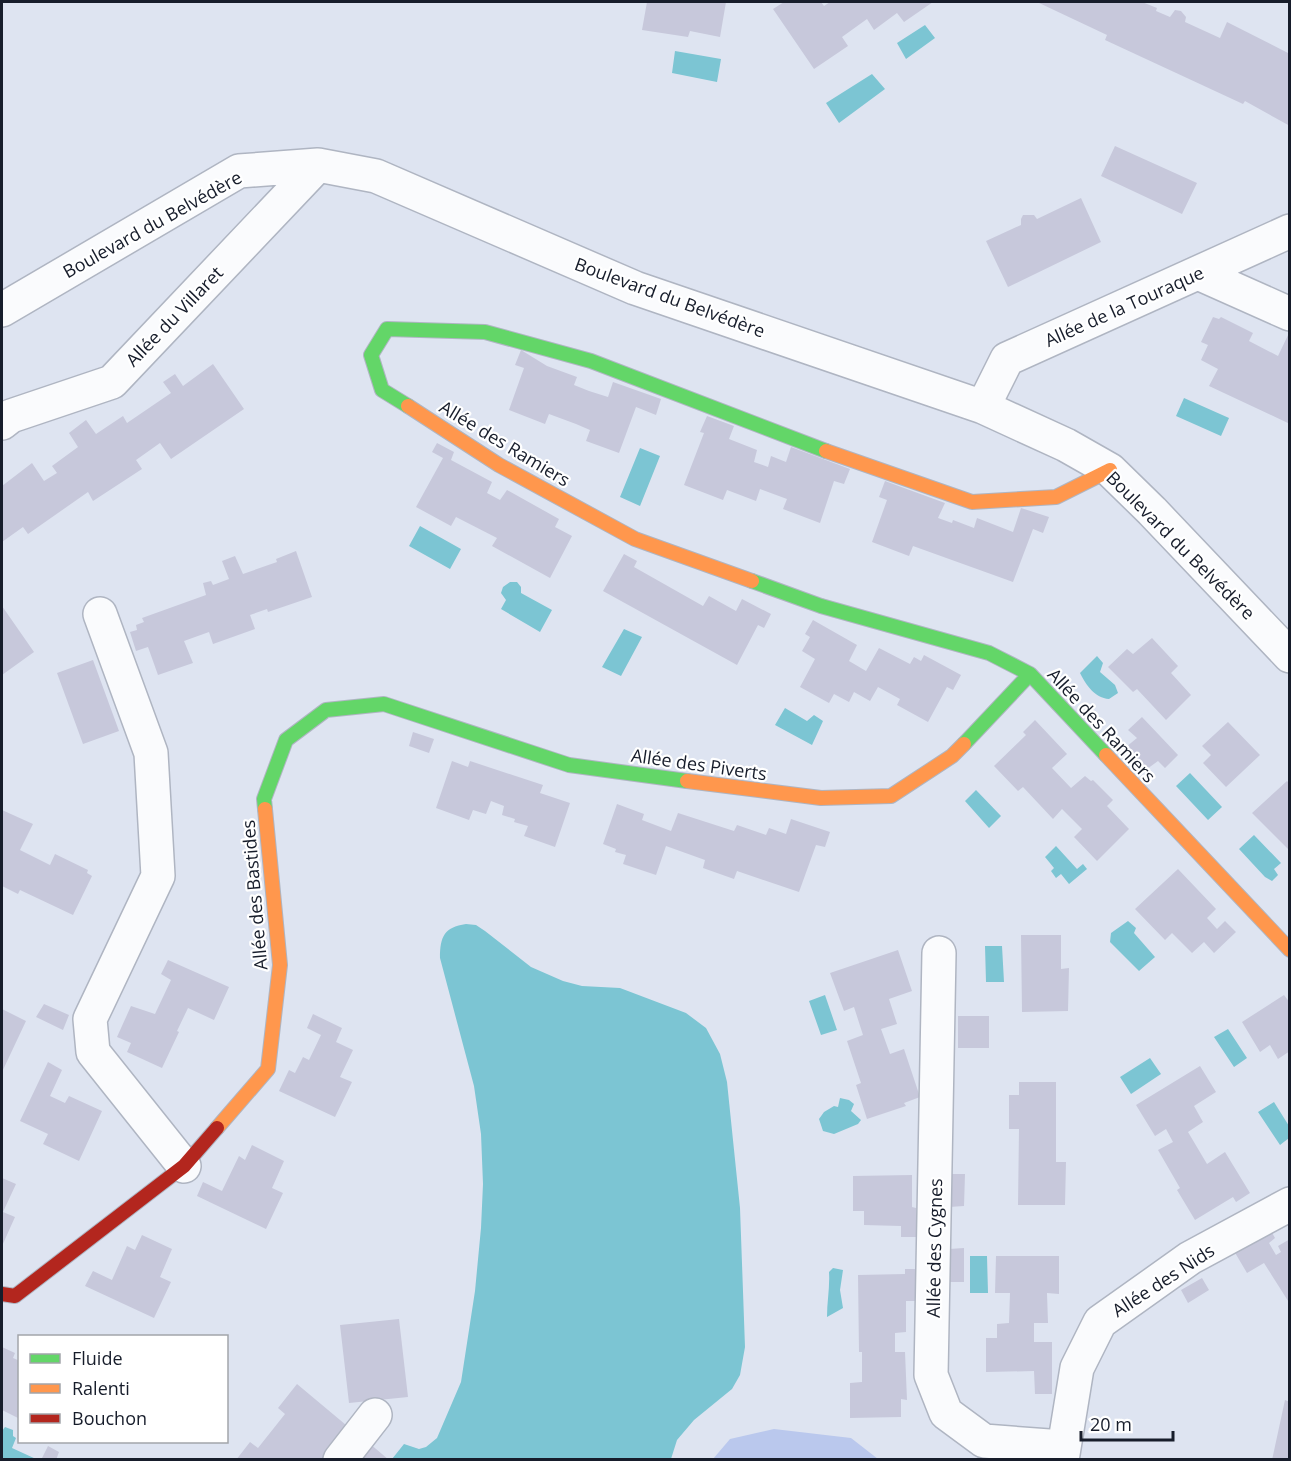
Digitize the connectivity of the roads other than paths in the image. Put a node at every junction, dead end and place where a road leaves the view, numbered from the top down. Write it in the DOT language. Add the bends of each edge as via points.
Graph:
graph roads {
  1 [pos="318,165"];
  2 [pos="1290,231"];
  3 [pos="1198,273"];
  4 [pos="2,310"];
  5 [pos="1290,314"];
  6 [pos="982,407"];
  7 [pos="2,423"];
  8 [pos="1110,470"];
  9 [pos="100,614"];
  10 [pos="1290,656"];
  11 [pos="1030,674"];
  12 [pos="326,710"];
  13 [pos="1290,950"];
  14 [pos="939,953"];
  15 [pos="184,1166"];
  16 [pos="1290,1204"];
  17 [pos="2,1294"];
  18 [pos="375,1415"];
  19 [pos="1062,1453"];
  20 [pos="340,1460"];
  1 -- 4 [label="street, Boulevard du Belvédère" via="239,171"];
  1 -- 6 [label="street, Boulevard du Belvédère" via="376,176 635,288"];
  1 -- 7 [label="street, Allée du Villaret" via="112,382 11,416"];
  2 -- 3 [label="street, Allée de la Touraque"];
  3 -- 5 [label="street"];
  3 -- 6 [label="street, Allée de la Touraque" via="1007,359"];
  6 -- 8 [label="street, Boulevard du Belvédère" via="1066,445"];
  8 -- 10 [label="street, Boulevard du Belvédère"];
  8 -- 11 [label="street, Allée des Ramiers" via="1056,496 972,502 794,440 591,361 485,332 387,328 371,355 382,390 499,465 635,539 821,606 989,653"];
  9 -- 15 [label="street" via="151,753 158,876 90,1019 93,1052"];
  11 -- 12 [label="street, Allée des Piverts" via="952,756 891,796 821,798 569,765 384,704"];
  11 -- 13 [label="street, Allée des Ramiers"];
  12 -- 15 [label="street, Allée des Bastides" via="286,740 264,799 280,965 268,1068"];
  14 -- 19 [label="street, Allée des Cygnes" via="931,1374 946,1413 984,1441"];
  15 -- 17 [label="street, Allée des Bastides" via="15,1296"];
  16 -- 19 [label="street, Allée des Nids" via="1190,1258 1100,1322 1077,1368"];
  18 -- 20 [label="street"];
}
